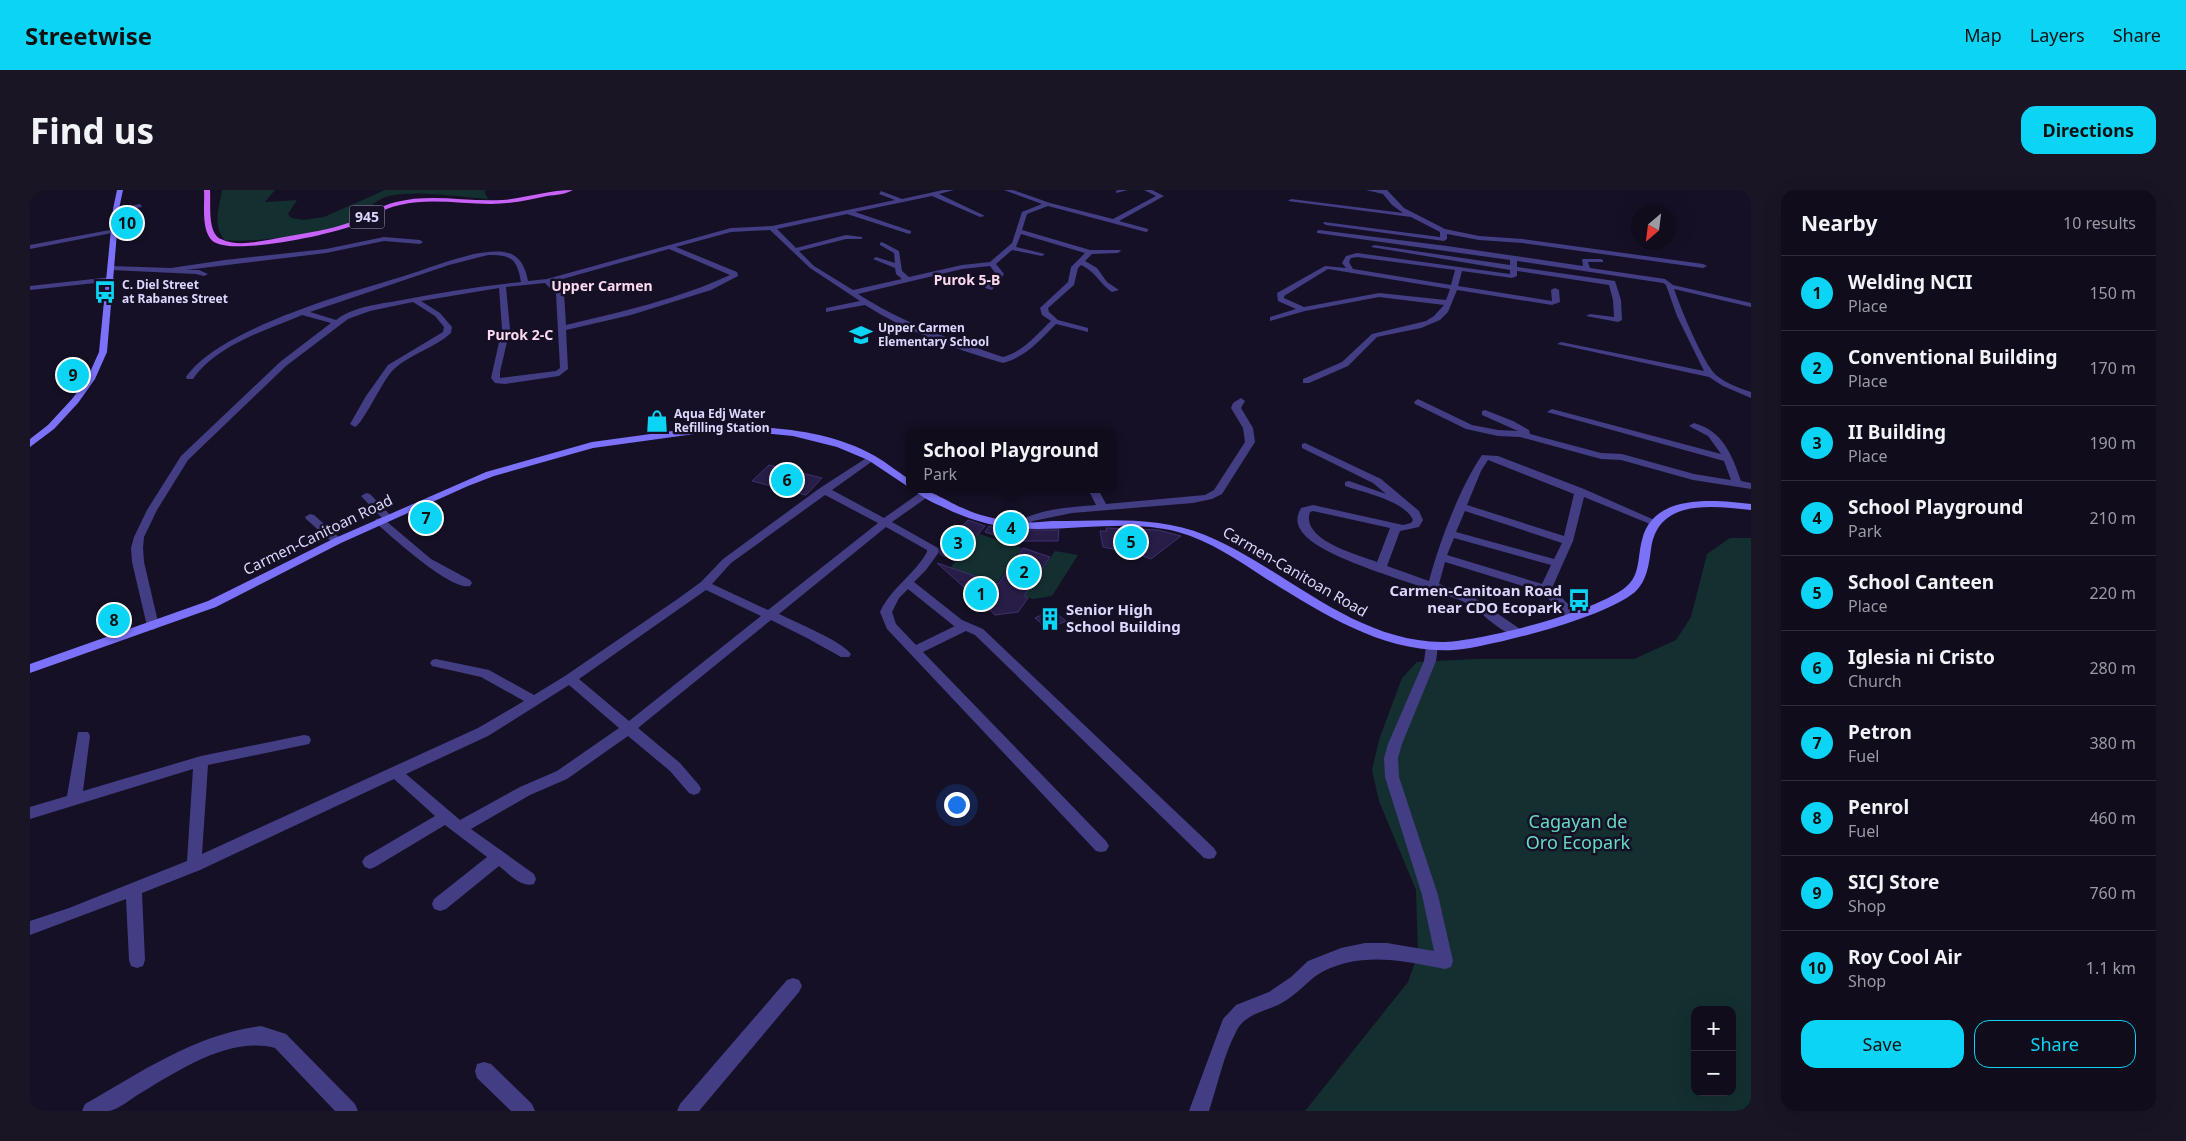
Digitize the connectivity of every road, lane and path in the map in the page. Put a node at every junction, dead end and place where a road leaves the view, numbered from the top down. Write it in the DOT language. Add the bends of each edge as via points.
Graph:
graph roads {
  1 [pos="120,190"];
  2 [pos="207,190"];
  3 [pos="570,190"];
  4 [pos="951,190"];
  5 [pos="1007,190"];
  6 [pos="1147,190"];
  7 [pos="1368,190"];
  8 [pos="1384,191"];
  9 [pos="881,193"];
  10 [pos="933,194"];
  11 [pos="916,197"];
  12 [pos="900,200"];
  13 [pos="1291,201"];
  14 [pos="928,202"];
  15 [pos="1048,204"];
  16 [pos="140,206"];
  17 [pos="1034,208"];
  18 [pos="116,209"];
  19 [pos="848,212"];
  20 [pos="1059,215"];
  21 [pos="982,216"];
  22 [pos="1414,216"];
  23 [pos="1112,222"];
  24 [pos="1326,223"];
  25 [pos="1412,226"];
  26 [pos="772,228"];
  27 [pos="1146,230"];
  28 [pos="115,231"];
  29 [pos="1019,231"];
  30 [pos="909,232"];
  31 [pos="1319,232"];
  32 [pos="1441,233"];
  33 [pos="860,238"];
  34 [pos="66,240"];
  35 [pos="420,242"];
  36 [pos="1340,242"];
  37 [pos="882,244"];
  38 [pos="76,246"];
  39 [pos="30,247"];
  40 [pos="670,247"];
  41 [pos="1012,248"];
  42 [pos="1447,248"];
  43 [pos="794,250"];
  44 [pos="1118,250"];
  45 [pos="1090,252"];
  46 [pos="1042,254"];
  47 [pos="1513,258"];
  48 [pos="876,259"];
  49 [pos="1080,261"];
  50 [pos="1601,261"];
  51 [pos="992,264"];
  52 [pos="898,266"];
  53 [pos="1702,266"];
  54 [pos="1514,267"];
  55 [pos="112,268"];
  56 [pos="1459,269"];
  57 [pos="1587,269"];
  58 [pos="173,270"];
  59 [pos="1350,270"];
  60 [pos="204,274"];
  61 [pos="111,279"];
  62 [pos="907,279"];
  63 [pos="547,281"];
  64 [pos="525,284"];
  65 [pos="502,286"];
  66 [pos="1669,286"];
  67 [pos="1455,287"];
  68 [pos="30,288"];
  69 [pos="989,288"];
  70 [pos="1115,290"];
  71 [pos="1556,290"];
  72 [pos="851,293"];
  73 [pos="414,300"];
  74 [pos="866,302"];
  75 [pos="1449,303"];
  76 [pos="1751,305"];
  77 [pos="1303,309"];
  78 [pos="829,310"];
  79 [pos="302,312"];
  80 [pos="1590,316"];
  81 [pos="1274,319"];
  82 [pos="1055,320"];
  83 [pos="338,323"];
  84 [pos="563,328"];
  85 [pos="1085,330"];
  86 [pos="1561,344"];
  87 [pos="1710,375"];
  88 [pos="190,377"];
  89 [pos="1306,381"];
  90 [pos="1751,395"];
  91 [pos="1241,402"];
  92 [pos="1418,402"];
  93 [pos="1552,412"];
  94 [pos="1485,413"];
  95 [pos="355,424"];
  96 [pos="1694,426"];
  97 [pos="1530,436"];
  98 [pos="30,444"];
  99 [pos="1305,446"];
  100 [pos="871,458"];
  101 [pos="1728,459"];
  102 [pos="906,482"];
  103 [pos="1349,484"];
  104 [pos="1737,484"];
  105 [pos="1751,486"];
  106 [pos="824,490"];
  107 [pos="1580,492"];
  108 [pos="921,493"];
  109 [pos="924,493"];
  110 [pos="1095,493"];
  111 [pos="366,496"];
  112 [pos="1405,503"];
  113 [pos="1463,507"];
  114 [pos="1751,507"];
  115 [pos="1103,508"];
  116 [pos="310,517"];
  117 [pos="384,519"];
  118 [pos="886,522"];
  119 [pos="1654,522"];
  120 [pos="1020,526"];
  121 [pos="1396,527"];
  122 [pos="1450,534"];
  123 [pos="337,541"];
  124 [pos="1568,541"];
  125 [pos="1441,557"];
  126 [pos="1557,563"];
  127 [pos="1381,567"];
  128 [pos="466,583"];
  129 [pos="908,583"];
  130 [pos="705,585"];
  131 [pos="1433,586"];
  132 [pos="1546,589"];
  133 [pos="768,616"];
  134 [pos="1572,616"];
  135 [pos="153,626"];
  136 [pos="966,626"];
  137 [pos="1516,632"];
  138 [pos="1432,646"];
  139 [pos="913,651"];
  140 [pos="845,654"];
  141 [pos="436,663"];
  142 [pos="30,669"];
  143 [pos="570,679"];
  144 [pos="535,701"];
  145 [pos="629,728"];
  146 [pos="83,736"];
  147 [pos="304,740"];
  148 [pos="201,761"];
  149 [pos="396,773"];
  150 [pos="694,789"];
  151 [pos="74,801"];
  152 [pos="30,813"];
  153 [pos="445,817"];
  154 [pos="459,828"];
  155 [pos="1102,846"];
  156 [pos="1209,852"];
  157 [pos="499,857"];
  158 [pos="370,862"];
  159 [pos="194,865"];
  160 [pos="528,879"];
  161 [pos="134,890"];
  162 [pos="440,904"];
  163 [pos="30,928"];
  164 [pos="137,960"];
  165 [pos="793,986"];
  166 [pos="484,1071"];
  167 [pos="92,1111"];
  168 [pos="348,1111"];
  169 [pos="525,1111"];
  170 [pos="687,1111"];
  171 [pos="1199,1111"];
  1 -- 18 [label="main road"];
  2 -- 3 [label="main road, 945" via="212,237 238,245 344,227 397,203 505,201"];
  4 -- 10 [label="street"];
  5 -- 15 [label="street"];
  6 -- 23 [label="street" via="1161,196"];
  7 -- 8 [label="street"];
  8 -- 22 [label="street"];
  9 -- 12 [label="street"];
  10 -- 11 [label="street"];
  10 -- 21 [label="street"];
  11 -- 12 [label="street"];
  11 -- 14 [label="street"];
  12 -- 19 [label="street"];
  13 -- 22 [label="street"];
  15 -- 17 [label="street"];
  15 -- 23 [label="street"];
  16 -- 18 [label="street"];
  17 -- 20 [label="street"];
  17 -- 29 [label="street" via="1024,213"];
  18 -- 28 [label="main road"];
  19 -- 26 [label="street"];
  19 -- 30 [label="street"];
  22 -- 32 [label="street"];
  23 -- 27 [label="street"];
  24 -- 32 [label="street"];
  25 -- 32 [label="street"];
  26 -- 40 [label="street" via="731,230"];
  26 -- 43 [label="street"];
  28 -- 34 [label="street"];
  28 -- 55 [label="main road"];
  29 -- 41 [label="street"];
  29 -- 45 [label="street"];
  31 -- 42 [label="street"];
  32 -- 42 [label="street"];
  32 -- 53 [label="street"];
  33 -- 43 [label="street" via="846,237"];
  34 -- 38 [label="street"];
  34 -- 39 [label="street"];
  35 -- 58 [label="street" via="384,239 326,251"];
  36 -- 54 [label="street"];
  37 -- 52 [label="street" via="897,252"];
  40 -- 63 [label="street"];
  40 -- 84 [label="street" via="734,276 708,288 628,313"];
  41 -- 46 [label="street"];
  41 -- 51 [label="street"];
  42 -- 47 [label="street"];
  43 -- 72 [label="street" via="812,267"];
  44 -- 45 [label="street"];
  45 -- 49 [label="street"];
  47 -- 54 [label="street"];
  47 -- 57 [label="street"];
  48 -- 52 [label="street"];
  49 -- 70 [label="street" via="1095,268 1104,282"];
  49 -- 82 [label="street" via="1074,269 1071,283 1044,308 1045,313"];
  50 -- 57 [label="street" via="1584,260"];
  51 -- 62 [label="street"];
  51 -- 69 [label="street" via="1000,274"];
  52 -- 62 [label="street" via="901,275"];
  54 -- 56 [label="street" via="1512,276"];
  54 -- 80 [label="street" via="1612,283 1618,320"];
  55 -- 58 [label="street"];
  55 -- 61 [label="main road"];
  56 -- 59 [label="street" via="1353,255 1345,263"];
  56 -- 67 [label="street"];
  57 -- 66 [label="street" via="1660,280 1668,282"];
  58 -- 60 [label="street"];
  59 -- 67 [label="street"];
  59 -- 77 [label="street" via="1325,267 1279,297"];
  61 -- 68 [label="street"];
  61 -- 98 [label="main road" via="103,352 97,368 64,413"];
  62 -- 72 [label="street"];
  63 -- 64 [label="street"];
  63 -- 84 [label="street" via="560,293"];
  64 -- 65 [label="street"];
  64 -- 79 [label="street" via="522,266 515,258 501,253 488,254"];
  65 -- 73 [label="street"];
  65 -- 84 [label="street" via="506,329 496,366 496,380 563,371"];
  66 -- 76 [label="street"];
  66 -- 87 [label="street"];
  67 -- 71 [label="street" via="1552,303 1556,302"];
  67 -- 75 [label="street"];
  72 -- 74 [label="street"];
  73 -- 83 [label="street" via="361,311"];
  73 -- 95 [label="street" via="446,323 447,333 391,367"];
  74 -- 78 [label="street"];
  74 -- 82 [label="street" via="920,332 998,359 1008,359 1022,351"];
  75 -- 77 [label="street" via="1379,295"];
  75 -- 89 [label="street" via="1445,312 1436,319 1371,337 1345,366"];
  77 -- 81 [label="street"];
  79 -- 83 [label="street"];
  79 -- 88 [label="street" via="222,348 203,361"];
  82 -- 85 [label="street"];
  83 -- 135 [label="street" via="283,364 196,445 184,458 152,510 136,548"];
  86 -- 87 [label="street"];
  87 -- 90 [label="street"];
  91 -- 115 [label="street" via="1236,408 1248,428 1250,442 1218,492 1193,500"];
  92 -- 97 [label="street" via="1469,427"];
  93 -- 101 [label="street"];
  94 -- 97 [label="street" via="1510,422"];
  96 -- 101 [label="street" via="1713,434"];
  97 -- 104 [label="street" via="1602,456 1622,457"];
  99 -- 112 [label="street" via="1377,480"];
  100 -- 102 [label="main road, Carmen-Canitoan Road"];
  100 -- 106 [label="street"];
  100 -- 117 [label="main road, Carmen-Canitoan Road" via="816,438 773,431 709,429 648,436 592,445 490,474"];
  101 -- 104 [label="street"];
  103 -- 112 [label="street"];
  104 -- 105 [label="street"];
  106 -- 118 [label="street"];
  106 -- 130 [label="street" via="727,561"];
  107 -- 113 [label="street" via="1496,458 1485,457 1476,471"];
  107 -- 119 [label="street"];
  107 -- 124 [label="street"];
  108 -- 118 [label="street"];
  109 -- 120 [label="main road, Carmen-Canitoan Road" via="964,513"];
  110 -- 115 [label="street"];
  111 -- 117 [label="street"];
  112 -- 121 [label="street" via="1418,520 1410,527"];
  113 -- 122 [label="street"];
  113 -- 124 [label="street"];
  114 -- 119 [label="main road" via="1686,506 1676,508"];
  115 -- 120 [label="street" via="1034,518"];
  116 -- 123 [label="street"];
  117 -- 123 [label="main road, Carmen-Canitoan Road"];
  117 -- 128 [label="street" via="427,561"];
  118 -- 129 [label="street" via="932,548 931,557"];
  118 -- 133 [label="street"];
  119 -- 134 [label="main road, Carmen-Canitoan Road" via="1648,535 1640,577 1633,587"];
  120 -- 138 [label="main road, Carmen-Canitoan Road" via="1161,525 1184,530 1213,542 1353,624 1386,636"];
  121 -- 127 [label="street"];
  121 -- 127 [label="street" via="1313,508 1305,510 1303,515 1304,526 1320,543"];
  122 -- 125 [label="street"];
  122 -- 126 [label="street"];
  123 -- 135 [label="main road, Carmen-Canitoan Road" via="212,604"];
  124 -- 126 [label="street"];
  125 -- 131 [label="street"];
  125 -- 132 [label="street"];
  126 -- 132 [label="street"];
  127 -- 131 [label="street"];
  129 -- 136 [label="street"];
  129 -- 139 [label="street" via="891,599 886,612 891,626"];
  130 -- 133 [label="street"];
  130 -- 143 [label="street"];
  131 -- 137 [label="street" via="1476,604"];
  132 -- 134 [label="street"];
  133 -- 140 [label="street" via="820,638"];
  133 -- 145 [label="street"];
  134 -- 137 [label="main road, Carmen-Canitoan Road"];
  135 -- 142 [label="main road, Carmen-Canitoan Road"];
  136 -- 139 [label="street"];
  136 -- 156 [label="street" via="985,638"];
  137 -- 138 [label="main road, Carmen-Canitoan Road" via="1470,644"];
  138 -- 171 [label="street" via="1430,661 1391,758 1392,777 1430,895 1445,961 1387,951 1365,951 1314,967 1275,998 1242,1011 1229,1026"];
  139 -- 155 [label="street"];
  141 -- 144 [label="street" via="484,673"];
  143 -- 144 [label="street"];
  143 -- 145 [label="street"];
  144 -- 149 [label="street" via="483,732"];
  145 -- 150 [label="street"];
  145 -- 154 [label="street" via="562,775"];
  146 -- 151 [label="street"];
  147 -- 148 [label="street"];
  148 -- 151 [label="street"];
  148 -- 159 [label="street"];
  149 -- 153 [label="street"];
  149 -- 159 [label="street"];
  151 -- 152 [label="street"];
  153 -- 154 [label="street"];
  153 -- 158 [label="street"];
  154 -- 157 [label="street"];
  157 -- 160 [label="street"];
  157 -- 162 [label="street"];
  159 -- 161 [label="street"];
  161 -- 163 [label="street"];
  161 -- 164 [label="street"];
  165 -- 170 [label="street"];
  166 -- 169 [label="street"];
  167 -- 168 [label="street" via="213,1045 272,1036 280,1040"];
}
